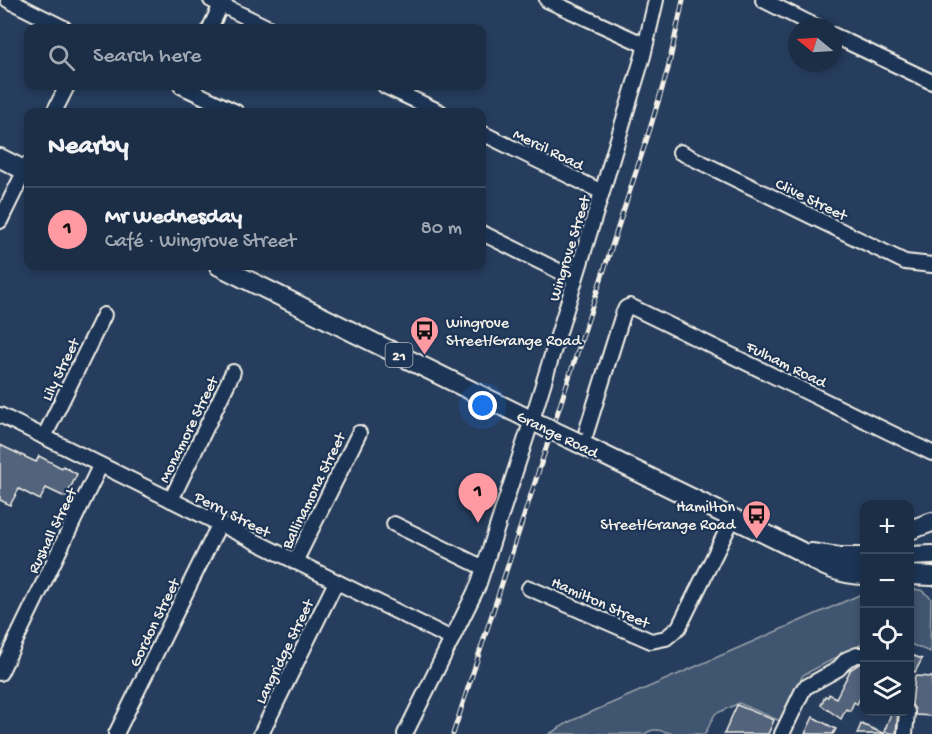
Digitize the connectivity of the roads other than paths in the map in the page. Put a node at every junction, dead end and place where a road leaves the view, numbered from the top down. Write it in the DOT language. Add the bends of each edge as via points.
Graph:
graph roads {
  1 [pos="8,0"];
  2 [pos="547,0"];
  3 [pos="656,0"];
  4 [pos="763,0"];
  5 [pos="216,3"];
  6 [pos="799,18"];
  7 [pos="56,24"];
  8 [pos="211,24"];
  9 [pos="261,24"];
  10 [pos="842,39"];
  11 [pos="645,45"];
  12 [pos="932,82"];
  13 [pos="65,90"];
  14 [pos="190,90"];
  15 [pos="393,90"];
  16 [pos="56,108"];
  17 [pos="228,108"];
  18 [pos="432,108"];
  19 [pos="486,135"];
  20 [pos="680,152"];
  21 [pos="0,158"];
  22 [pos="24,168"];
  23 [pos="24,175"];
  24 [pos="602,192"];
  25 [pos="0,221"];
  26 [pos="486,235"];
  27 [pos="932,265"];
  28 [pos="227,270"];
  29 [pos="575,279"];
  30 [pos="104,315"];
  31 [pos="233,372"];
  32 [pos="0,415"];
  33 [pos="538,424"];
  34 [pos="359,433"];
  35 [pos="44,437"];
  36 [pos="580,443"];
  37 [pos="932,453"];
  38 [pos="100,466"];
  39 [pos="171,500"];
  40 [pos="733,518"];
  41 [pos="932,522"];
  42 [pos="394,524"];
  43 [pos="219,525"];
  44 [pos="914,528"];
  45 [pos="800,551"];
  46 [pos="860,551"];
  47 [pos="932,555"];
  48 [pos="914,556"];
  49 [pos="845,557"];
  50 [pos="860,557"];
  51 [pos="295,562"];
  52 [pos="483,568"];
  53 [pos="860,574"];
  54 [pos="914,575"];
  55 [pos="932,576"];
  56 [pos="336,582"];
  57 [pos="529,588"];
  58 [pos="452,639"];
  59 [pos="860,655"];
  60 [pos="0,673"];
  61 [pos="907,716"];
  62 [pos="116,734"];
  63 [pos="261,734"];
  64 [pos="405,734"];
  65 [pos="783,734"];
  66 [pos="905,734"];
  1 -- 7 [label="street"];
  2 -- 11 [label="street"];
  3 -- 11 [label="street, Wingrove Street"];
  4 -- 6 [label="street"];
  5 -- 8 [label="street"];
  5 -- 9 [label="street"];
  10 -- 12 [label="street"];
  11 -- 24 [label="street, Wingrove Street"];
  13 -- 16 [label="street"];
  14 -- 17 [label="street"];
  15 -- 18 [label="street"];
  19 -- 24 [label="street, Mercil Road"];
  20 -- 27 [label="street, Clive Street" via="905,262"];
  21 -- 22 [label="main road"];
  23 -- 25 [label="street"];
  24 -- 29 [label="street, Wingrove Street"];
  26 -- 29 [label="street"];
  28 -- 33 [label="main road, Grange Road / 21"];
  29 -- 33 [label="street, Wingrove Street"];
  30 -- 35 [label="street, Lily Street"];
  31 -- 39 [label="street, Monamore Street"];
  32 -- 35 [label="street, Perry Street"];
  33 -- 36 [label="main road, Grange Road / 21, bridge"];
  33 -- 52 [label="street, Wingrove Street"];
  34 -- 51 [label="street, Ballinamona Street"];
  35 -- 38 [label="street, Perry Street"];
  36 -- 37 [label="street, Fulham Road" via="623,314 633,306"];
  36 -- 40 [label="main road, Grange Road / 21"];
  38 -- 39 [label="street, Perry Street"];
  38 -- 60 [label="street, Rushall Street"];
  39 -- 43 [label="street, Perry Street"];
  40 -- 45 [label="main road, Grange Road / 21"];
  40 -- 57 [label="street, Hamilton Street" via="679,627 666,638 651,641"];
  41 -- 44 [label="main road"];
  42 -- 52 [label="street"];
  43 -- 51 [label="street, Perry Street"];
  43 -- 62 [label="street, Gordon Street"];
  45 -- 49 [label="main road, Grange Road / 21"];
  45 -- 53 [label="main road, Grange Road / 21" via="824,566"];
  46 -- 49 [label="main road"];
  47 -- 48 [label="main road"];
  49 -- 50 [label="main road, Grange Road / 21"];
  51 -- 56 [label="street, Perry Street"];
  52 -- 58 [label="street, Wingrove Street"];
  54 -- 55 [label="main road"];
  56 -- 58 [label="street, Perry Street"];
  56 -- 63 [label="street, Langridge Street"];
  58 -- 64 [label="street, Wingrove Street"];
  59 -- 65 [label="street" via="847,659 838,669 804,688"];
  61 -- 66 [label="street"];
}
